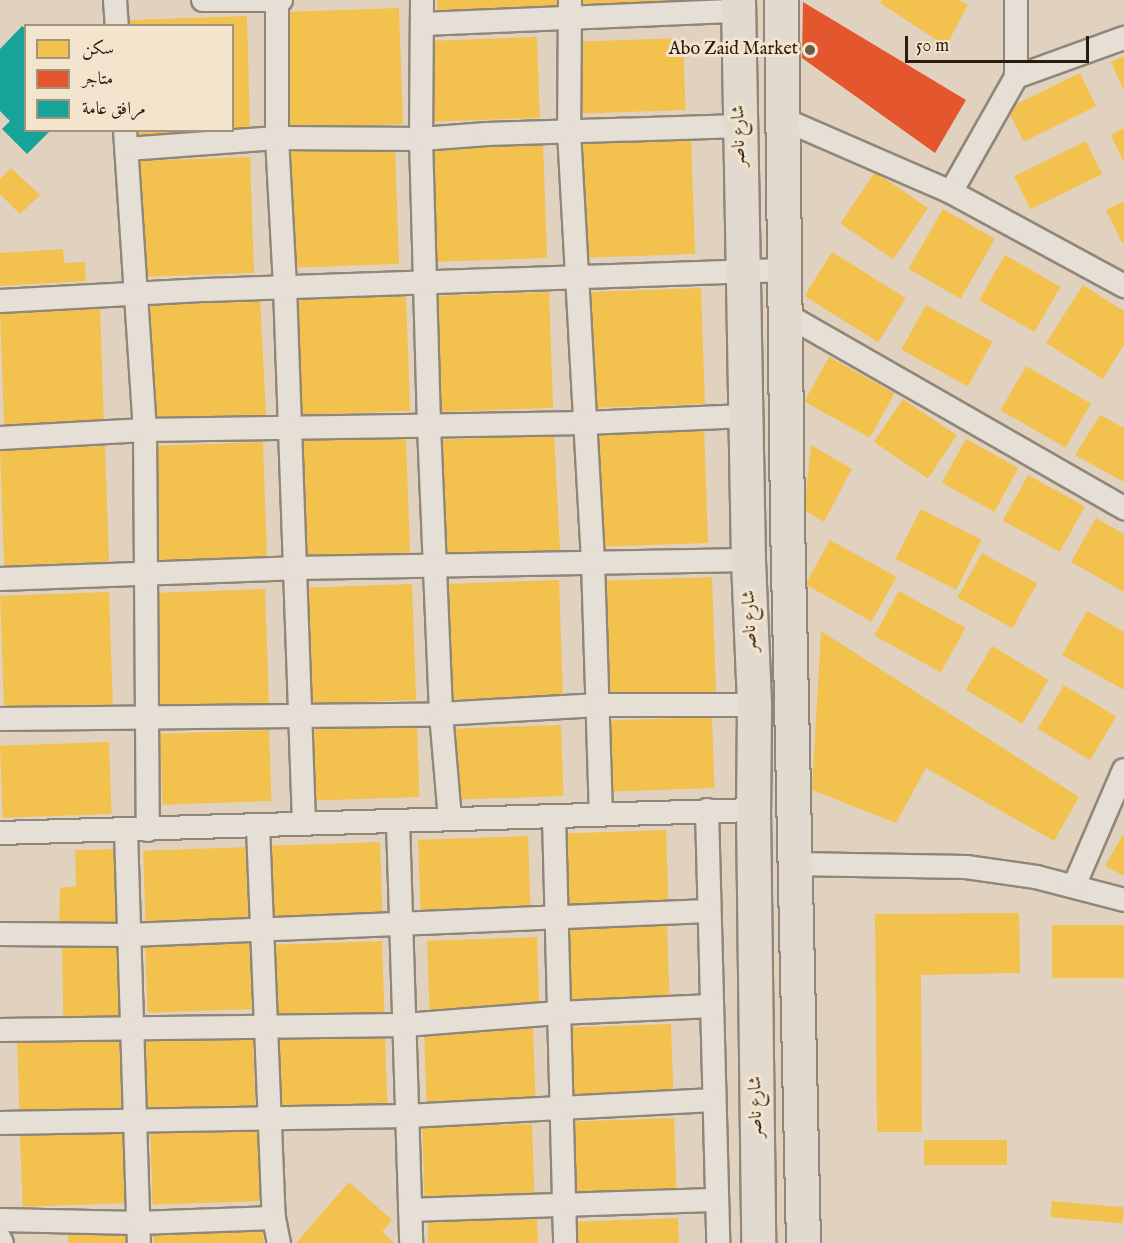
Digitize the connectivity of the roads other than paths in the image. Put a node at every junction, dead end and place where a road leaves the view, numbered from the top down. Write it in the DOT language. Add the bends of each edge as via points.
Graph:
graph roads {
  1 [pos="115,0"];
  2 [pos="203,0"];
  3 [pos="278,0"];
  4 [pos="422,0"];
  5 [pos="781,0"];
  6 [pos="1016,0"];
  7 [pos="738,5"];
  8 [pos="571,10"];
  9 [pos="117,24"];
  10 [pos="422,24"];
  11 [pos="1124,38"];
  12 [pos="739,57"];
  13 [pos="782,58"];
  14 [pos="1016,77"];
  15 [pos="783,119"];
  16 [pos="740,126"];
  17 [pos="569,132"];
  18 [pos="277,138"];
  19 [pos="421,139"];
  20 [pos="126,140"];
  21 [pos="951,192"];
  22 [pos="743,270"];
  23 [pos="784,270"];
  24 [pos="579,276"];
  25 [pos="427,282"];
  26 [pos="1124,286"];
  27 [pos="285,287"];
  28 [pos="135,293"];
  29 [pos="0,301"];
  30 [pos="785,314"];
  31 [pos="746,416"];
  32 [pos="585,423"];
  33 [pos="429,426"];
  34 [pos="288,428"];
  35 [pos="145,430"];
  36 [pos="0,438"];
  37 [pos="1124,508"];
  38 [pos="787,521"];
  39 [pos="747,522"];
  40 [pos="748,560"];
  41 [pos="593,562"];
  42 [pos="435,567"];
  43 [pos="294,568"];
  44 [pos="146,574"];
  45 [pos="0,579"];
  46 [pos="599,705"];
  47 [pos="754,705"];
  48 [pos="441,714"];
  49 [pos="299,715"];
  50 [pos="148,716"];
  51 [pos="0,719"];
  52 [pos="1124,770"];
  53 [pos="706,810"];
  54 [pos="753,810"];
  55 [pos="601,815"];
  56 [pos="554,817"];
  57 [pos="450,819"];
  58 [pos="398,822"];
  59 [pos="304,824"];
  60 [pos="258,827"];
  61 [pos="137,831"];
  62 [pos="0,833"];
  63 [pos="796,864"];
  64 [pos="1074,886"];
  65 [pos="1124,900"];
  66 [pos="710,911"];
  67 [pos="554,917"];
  68 [pos="401,924"];
  69 [pos="262,928"];
  70 [pos="0,934"];
  71 [pos="129,935"];
  72 [pos="712,1006"];
  73 [pos="558,1013"];
  74 [pos="405,1025"];
  75 [pos="266,1027"];
  76 [pos="132,1028"];
  77 [pos="0,1030"];
  78 [pos="714,1100"];
  79 [pos="561,1107"];
  80 [pos="407,1116"];
  81 [pos="270,1119"];
  82 [pos="135,1122"];
  83 [pos="0,1123"];
  84 [pos="717,1200"];
  85 [pos="564,1206"];
  86 [pos="410,1210"];
  87 [pos="274,1218"];
  88 [pos="0,1220"];
  89 [pos="138,1233"];
  90 [pos="0,1239"];
  91 [pos="2,1243"];
  92 [pos="279,1243"];
  93 [pos="411,1243"];
  94 [pos="565,1243"];
  95 [pos="718,1243"];
  96 [pos="758,1243"];
  97 [pos="803,1243"];
  1 -- 9 [label="street"];
  2 -- 3 [label="street"];
  3 -- 18 [label="street"];
  4 -- 10 [label="street"];
  5 -- 13 [label="main road"];
  6 -- 14 [label="street"];
  7 -- 8 [label="street"];
  7 -- 12 [label="main road, شارع ناصر"];
  8 -- 10 [label="street"];
  8 -- 17 [label="street"];
  10 -- 19 [label="street"];
  11 -- 14 [label="street"];
  12 -- 13 [label="main road"];
  12 -- 16 [label="main road, شارع ناصر"];
  13 -- 15 [label="main road"];
  14 -- 21 [label="street"];
  15 -- 21 [label="street"];
  15 -- 23 [label="main road"];
  16 -- 17 [label="street"];
  16 -- 22 [label="main road, شارع ناصر"];
  17 -- 19 [label="street"];
  17 -- 24 [label="street"];
  18 -- 19 [label="street"];
  18 -- 20 [label="street"];
  18 -- 27 [label="street"];
  19 -- 25 [label="street"];
  20 -- 28 [label="street"];
  21 -- 26 [label="street"];
  22 -- 23 [label="street"];
  22 -- 24 [label="street"];
  22 -- 31 [label="main road, شارع ناصر"];
  23 -- 30 [label="main road"];
  24 -- 25 [label="street"];
  24 -- 32 [label="street"];
  25 -- 27 [label="street"];
  25 -- 33 [label="street"];
  27 -- 28 [label="street"];
  27 -- 34 [label="street"];
  28 -- 29 [label="street"];
  28 -- 35 [label="street"];
  30 -- 37 [label="street"];
  30 -- 38 [label="main road"];
  31 -- 32 [label="street"];
  31 -- 39 [label="main road, شارع ناصر"];
  32 -- 33 [label="street"];
  32 -- 41 [label="street"];
  33 -- 34 [label="street"];
  33 -- 42 [label="street"];
  34 -- 35 [label="street"];
  34 -- 43 [label="street"];
  35 -- 36 [label="street"];
  35 -- 44 [label="street"];
  38 -- 39 [label="main road"];
  38 -- 63 [label="main road"];
  39 -- 40 [label="main road, شارع ناصر"];
  40 -- 41 [label="street"];
  40 -- 47 [label="main road, شارع ناصر"];
  41 -- 42 [label="street"];
  41 -- 46 [label="street"];
  42 -- 43 [label="street"];
  42 -- 48 [label="street"];
  43 -- 44 [label="street"];
  43 -- 49 [label="street"];
  44 -- 45 [label="street"];
  44 -- 50 [label="street"];
  46 -- 47 [label="street"];
  46 -- 48 [label="street"];
  46 -- 55 [label="street"];
  47 -- 54 [label="main road, شارع ناصر"];
  48 -- 49 [label="street"];
  48 -- 57 [label="street"];
  49 -- 50 [label="street"];
  49 -- 59 [label="street"];
  50 -- 51 [label="street"];
  50 -- 61 [label="street"];
  52 -- 64 [label="street"];
  53 -- 54 [label="street"];
  53 -- 55 [label="street"];
  53 -- 66 [label="street"];
  54 -- 96 [label="main road, شارع ناصر"];
  55 -- 56 [label="street"];
  56 -- 57 [label="street"];
  56 -- 67 [label="street"];
  57 -- 58 [label="street"];
  58 -- 59 [label="street"];
  58 -- 68 [label="street"];
  59 -- 60 [label="street"];
  60 -- 61 [label="street"];
  60 -- 69 [label="street"];
  61 -- 62 [label="street"];
  61 -- 71 [label="street"];
  63 -- 64 [label="street" via="966,867"];
  63 -- 97 [label="main road"];
  64 -- 65 [label="street"];
  66 -- 67 [label="street"];
  66 -- 72 [label="street"];
  67 -- 68 [label="street"];
  67 -- 73 [label="street"];
  68 -- 69 [label="street"];
  68 -- 74 [label="street"];
  69 -- 71 [label="street"];
  69 -- 75 [label="street"];
  70 -- 71 [label="street"];
  71 -- 76 [label="street"];
  72 -- 73 [label="street"];
  72 -- 78 [label="street"];
  73 -- 74 [label="street"];
  73 -- 79 [label="street"];
  74 -- 75 [label="street"];
  74 -- 80 [label="street"];
  75 -- 76 [label="street"];
  75 -- 81 [label="street"];
  76 -- 77 [label="street"];
  76 -- 82 [label="street"];
  78 -- 79 [label="street"];
  78 -- 84 [label="street"];
  79 -- 80 [label="street"];
  79 -- 85 [label="street"];
  80 -- 81 [label="street"];
  80 -- 86 [label="street"];
  81 -- 82 [label="street"];
  81 -- 87 [label="street"];
  82 -- 83 [label="street"];
  82 -- 89 [label="street"];
  84 -- 85 [label="street"];
  84 -- 95 [label="street"];
  85 -- 86 [label="street"];
  85 -- 94 [label="street"];
  86 -- 93 [label="street"];
  87 -- 89 [label="street"];
  87 -- 92 [label="street"];
  88 -- 89 [label="street"];
  90 -- 91 [label="street"];
}
